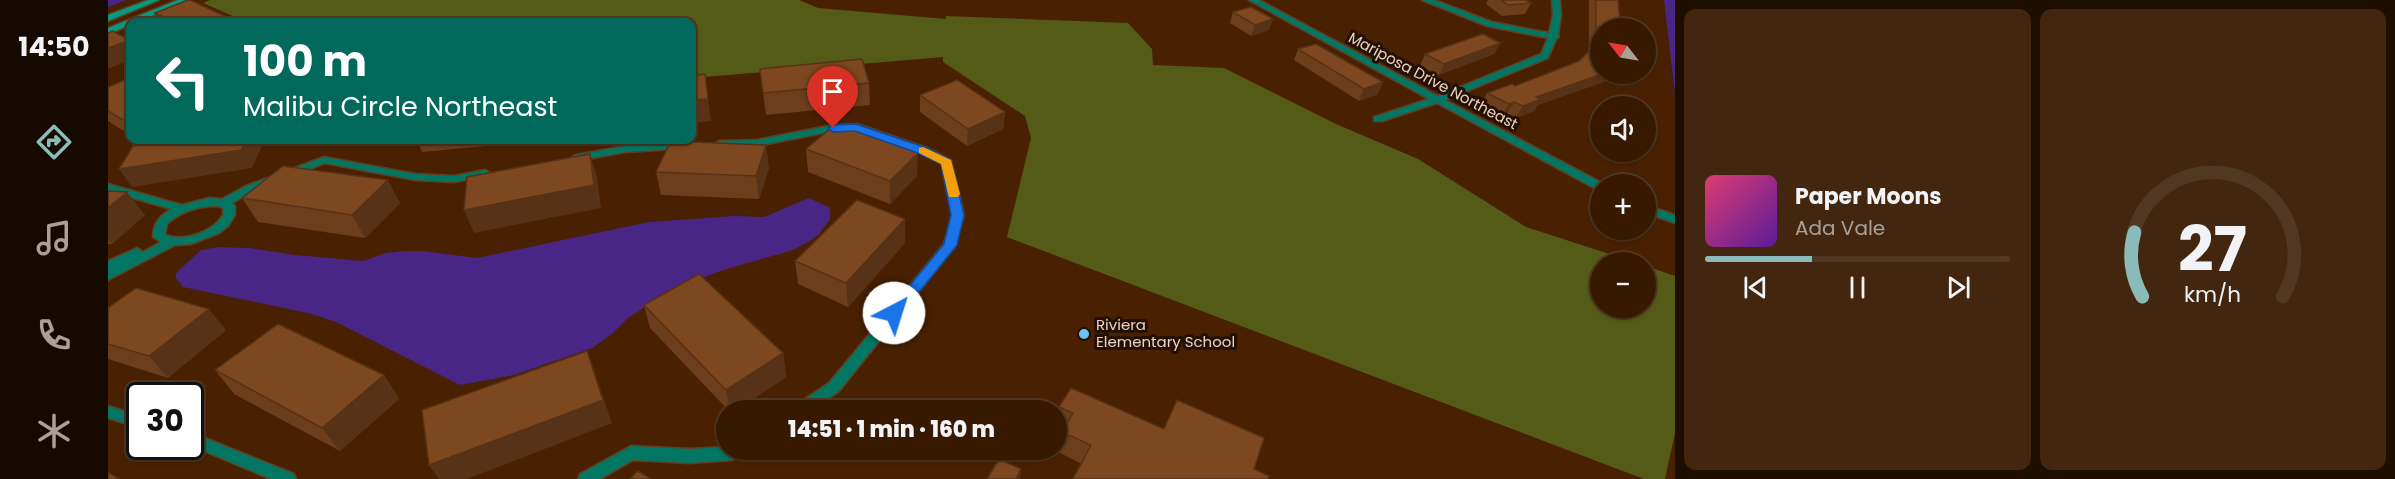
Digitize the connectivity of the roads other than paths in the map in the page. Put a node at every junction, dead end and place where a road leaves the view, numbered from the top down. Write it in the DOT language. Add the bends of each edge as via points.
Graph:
graph roads {
  1 [pos="155,0"];
  2 [pos="185,0"];
  3 [pos="1253,0"];
  4 [pos="1426,0"];
  5 [pos="1556,0"];
  6 [pos="108,18"];
  7 [pos="140,18"];
  8 [pos="126,24"];
  9 [pos="108,31"];
  10 [pos="1554,37"];
  11 [pos="1436,100"];
  12 [pos="1378,118"];
  13 [pos="568,159"];
  14 [pos="500,171"];
  15 [pos="1590,182"];
  16 [pos="108,187"];
  17 [pos="223,203"];
  18 [pos="183,208"];
  19 [pos="1656,212"];
  20 [pos="1675,219"];
  21 [pos="167,241"];
  22 [pos="108,266"];
  23 [pos="108,276"];
  24 [pos="814,400"];
  25 [pos="108,412"];
  26 [pos="126,418"];
  27 [pos="204,444"];
  28 [pos="716,454"];
  29 [pos="288,479"];
  30 [pos="586,479"];
  1 -- 6 [label="main road"];
  2 -- 7 [label="main road"];
  3 -- 11 [label="street, Mariposa Drive Northeast"];
  4 -- 10 [label="street" via="1490,24"];
  5 -- 10 [label="street"];
  8 -- 9 [label="main road"];
  10 -- 11 [label="street" via="1545,56"];
  11 -- 12 [label="street"];
  11 -- 15 [label="street, Mariposa Drive Northeast"];
  13 -- 24 [label="street" via="625,149 757,143 856,127 947,162 958,215 951,245 834,387"];
  14 -- 17 [label="street" via="454,179 415,177 324,160 250,188"];
  16 -- 18 [label="street"];
  17 -- 18 [label="street" via="209,201"];
  17 -- 21 [label="street" via="231,211 222,225 198,238"];
  18 -- 21 [label="street" via="159,227 159,237"];
  19 -- 20 [label="street"];
  21 -- 22 [label="street"];
  21 -- 23 [label="street"];
  25 -- 26 [label="street"];
  27 -- 29 [label="street"];
  28 -- 30 [label="street" via="631,453"];
}
